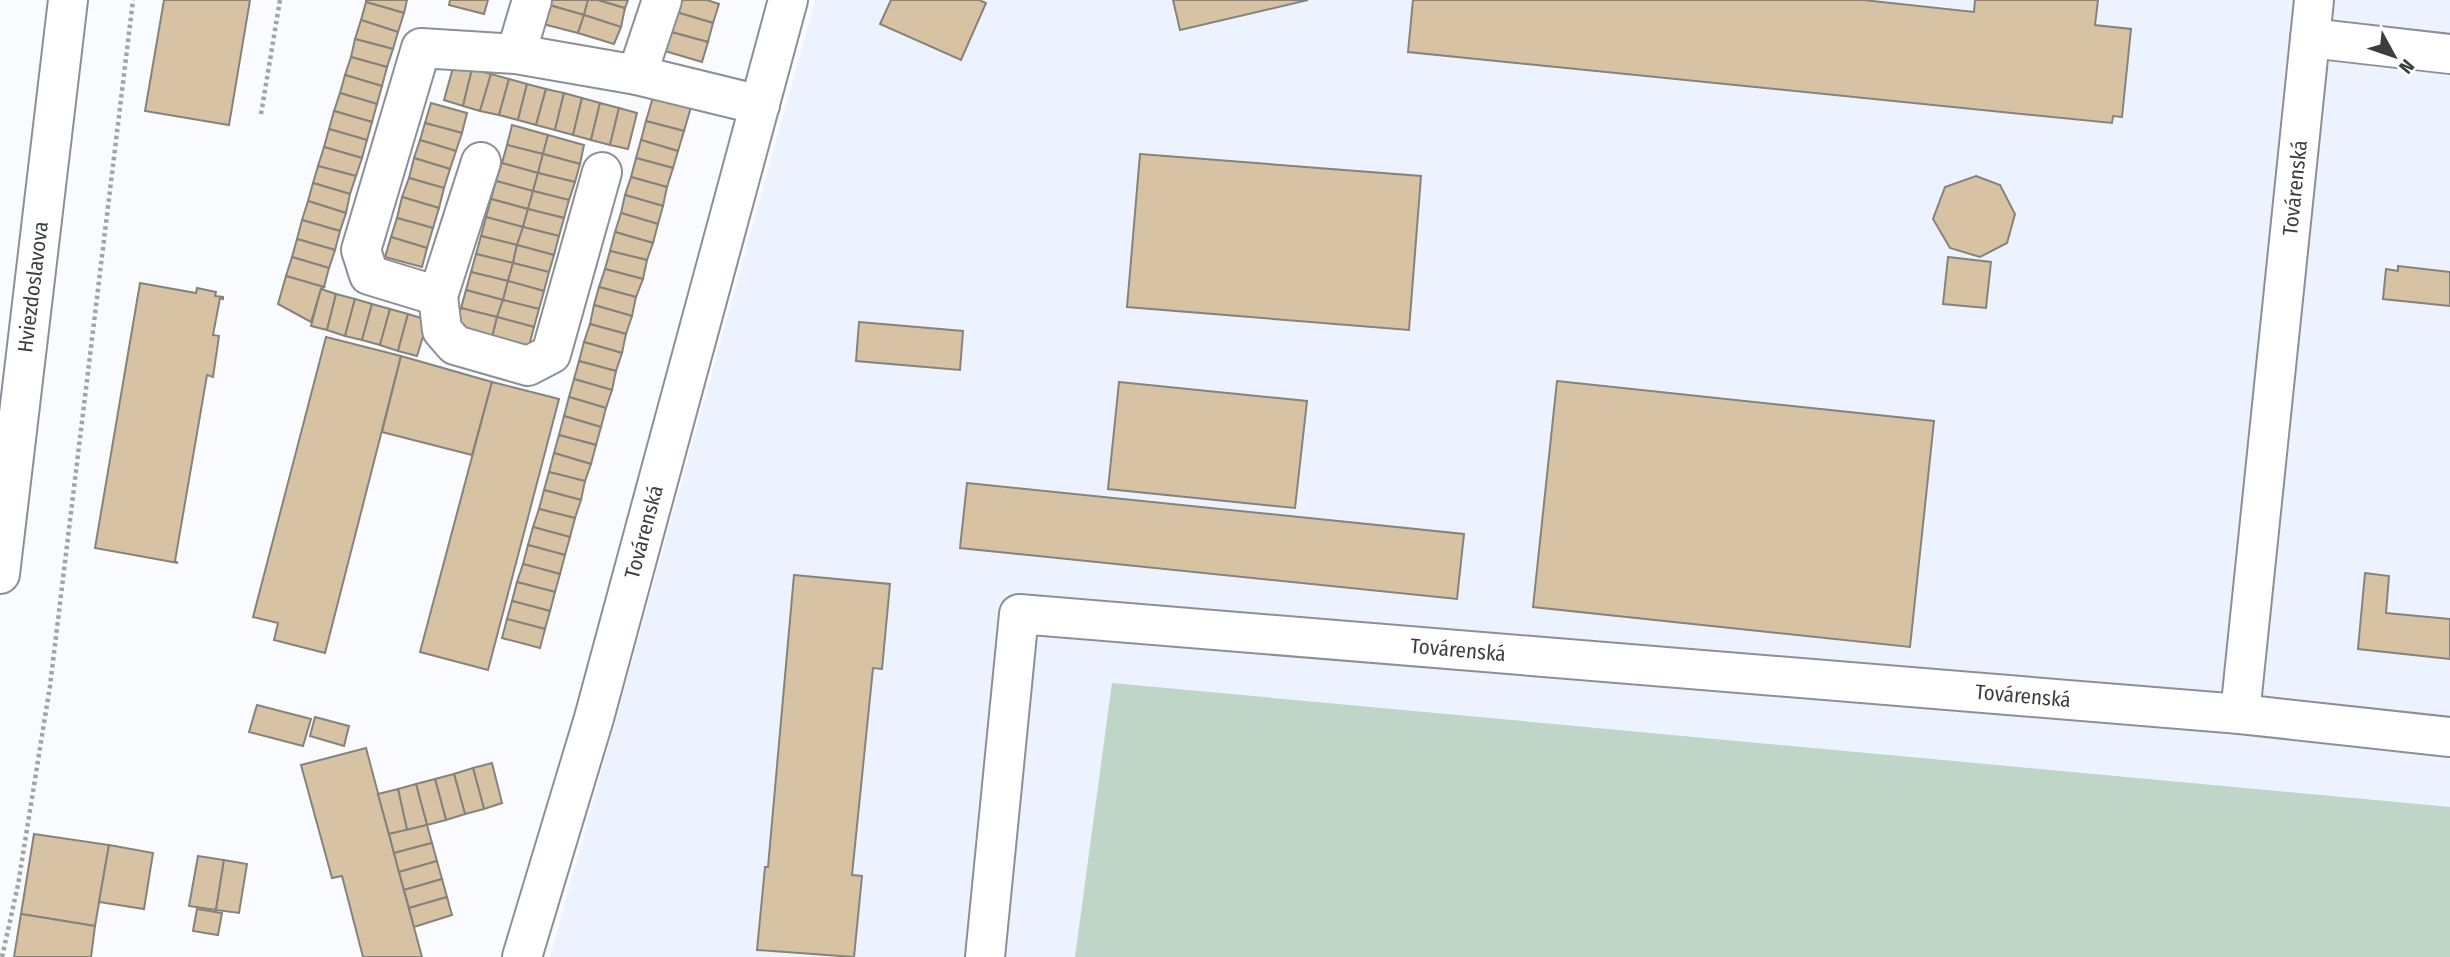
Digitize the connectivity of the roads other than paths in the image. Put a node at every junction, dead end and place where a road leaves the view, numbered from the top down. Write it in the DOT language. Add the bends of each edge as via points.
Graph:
graph roads {
  1 [pos="68,0"];
  2 [pos="532,0"];
  3 [pos="662,0"];
  4 [pos="788,0"];
  5 [pos="2314,0"];
  6 [pos="2310,37"];
  7 [pos="516,54"];
  8 [pos="2450,54"];
  9 [pos="637,75"];
  10 [pos="760,105"];
  11 [pos="481,162"];
  12 [pos="602,172"];
  13 [pos="438,296"];
  14 [pos="0,574"];
  15 [pos="2240,714"];
  16 [pos="2450,737"];
  17 [pos="522,957"];
  18 [pos="985,957"];
  1 -- 14 [label="street, Hviezdoslavova"];
  2 -- 7 [label="street"];
  3 -- 9 [label="street"];
  4 -- 10 [label="street, Továrenská"];
  5 -- 6 [label="street, Továrenská"];
  6 -- 8 [label="street"];
  6 -- 15 [label="street, Továrenská"];
  7 -- 9 [label="street"];
  7 -- 13 [label="street" via="421,48 361,250 369,275"];
  9 -- 10 [label="street"];
  10 -- 17 [label="street, Továrenská" via="594,718"];
  11 -- 13 [label="street"];
  12 -- 13 [label="street" via="551,354 528,366 455,345 442,330"];
  15 -- 16 [label="street, Továrenská"];
  15 -- 18 [label="street, Továrenská" via="1019,614"];
}
